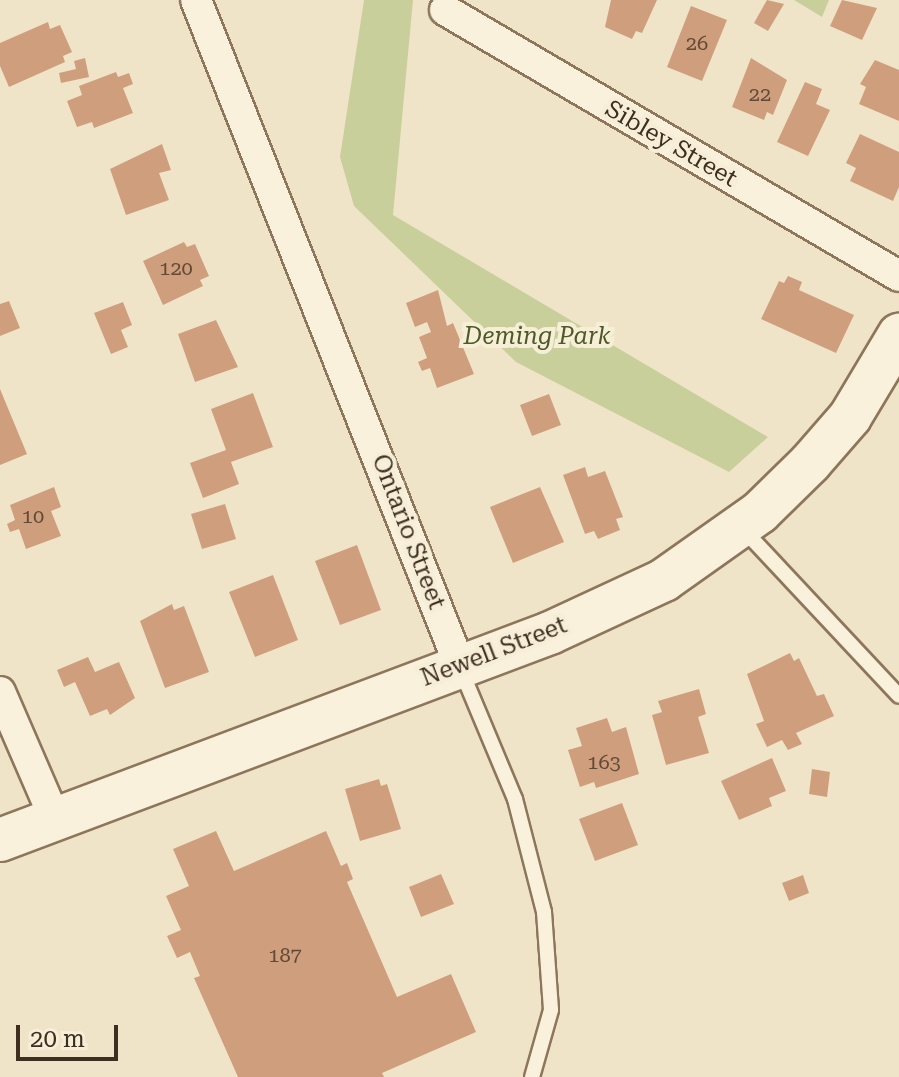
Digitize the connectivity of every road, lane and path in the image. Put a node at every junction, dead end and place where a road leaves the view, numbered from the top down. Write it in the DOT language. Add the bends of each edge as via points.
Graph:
graph roads {
  1 [pos="196,0"];
  2 [pos="445,10"];
  3 [pos="899,276"];
  4 [pos="899,335"];
  5 [pos="741,527"];
  6 [pos="460,666"];
  7 [pos="0,692"];
  8 [pos="899,696"];
  9 [pos="54,817"];
  10 [pos="0,840"];
  11 [pos="532,1077"];
  1 -- 6 [label="street, Ontario Street"];
  2 -- 3 [label="street, Sibley Street"];
  4 -- 5 [label="street, Newell Street" via="850,417"];
  5 -- 6 [label="street, Newell Street" via="664,580 606,609"];
  5 -- 8 [label="lane"];
  6 -- 9 [label="street, Newell Street"];
  6 -- 11 [label="lane, Ontario Street" via="515,799 544,912 551,1010"];
  7 -- 9 [label="street"];
  9 -- 10 [label="street, Newell Street"];
}
